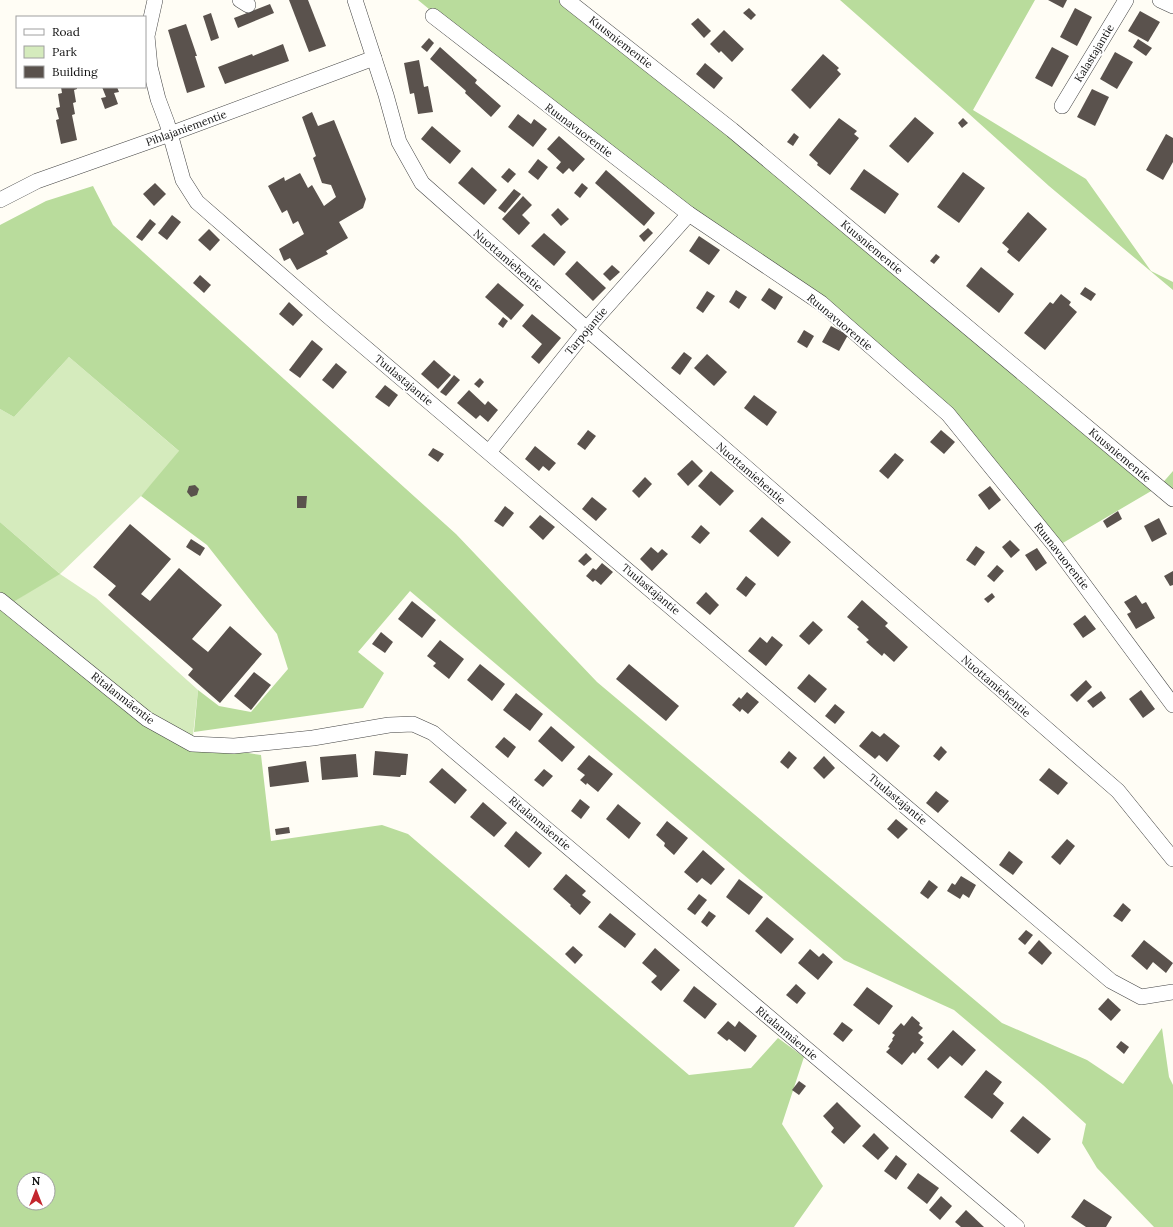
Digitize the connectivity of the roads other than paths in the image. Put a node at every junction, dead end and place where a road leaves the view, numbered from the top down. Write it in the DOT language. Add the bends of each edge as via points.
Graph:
graph roads {
  1 [pos="154,0"];
  2 [pos="355,0"];
  3 [pos="567,0"];
  4 [pos="1126,0"];
  5 [pos="1160,0"];
  6 [pos="1173,6"];
  7 [pos="433,16"];
  8 [pos="374,58"];
  9 [pos="1062,106"];
  10 [pos="170,134"];
  11 [pos="0,200"];
  12 [pos="689,214"];
  13 [pos="587,330"];
  14 [pos="489,452"];
  15 [pos="1173,499"];
  16 [pos="0,600"];
  17 [pos="1173,705"];
  18 [pos="1173,860"];
  19 [pos="1173,992"];
  20 [pos="1017,1227"];
  1 -- 10 [label="street, Tuulastajantie" via="147,36 150,67"];
  2 -- 8 [label="street, Nuottamiehentie"];
  3 -- 15 [label="street, Kuusniementie" via="732,130"];
  4 -- 9 [label="street, Kalastajantie"];
  5 -- 6 [label="street"];
  7 -- 12 [label="street, Ruunavuorentie"];
  8 -- 10 [label="street, Pihlajaniementie"];
  8 -- 13 [label="street, Nuottamiehentie" via="399,142 422,183"];
  10 -- 11 [label="street, Pihlajaniementie" via="37,181"];
  10 -- 14 [label="street, Tuulastajantie" via="183,180 197,202"];
  12 -- 13 [label="street, Tarpojantie"];
  12 -- 17 [label="street, Ruunavuorentie" via="821,303 948,414 1056,547"];
  13 -- 14 [label="street, Tarpojantie"];
  13 -- 18 [label="street, Nuottamiehentie" via="1118,792"];
  14 -- 19 [label="street, Tuulastajantie" via="1111,980 1141,997"];
  16 -- 20 [label="street, Ritalanmäentie" via="147,719 192,744 234,746 313,738 389,725 414,724 433,733"];
}
